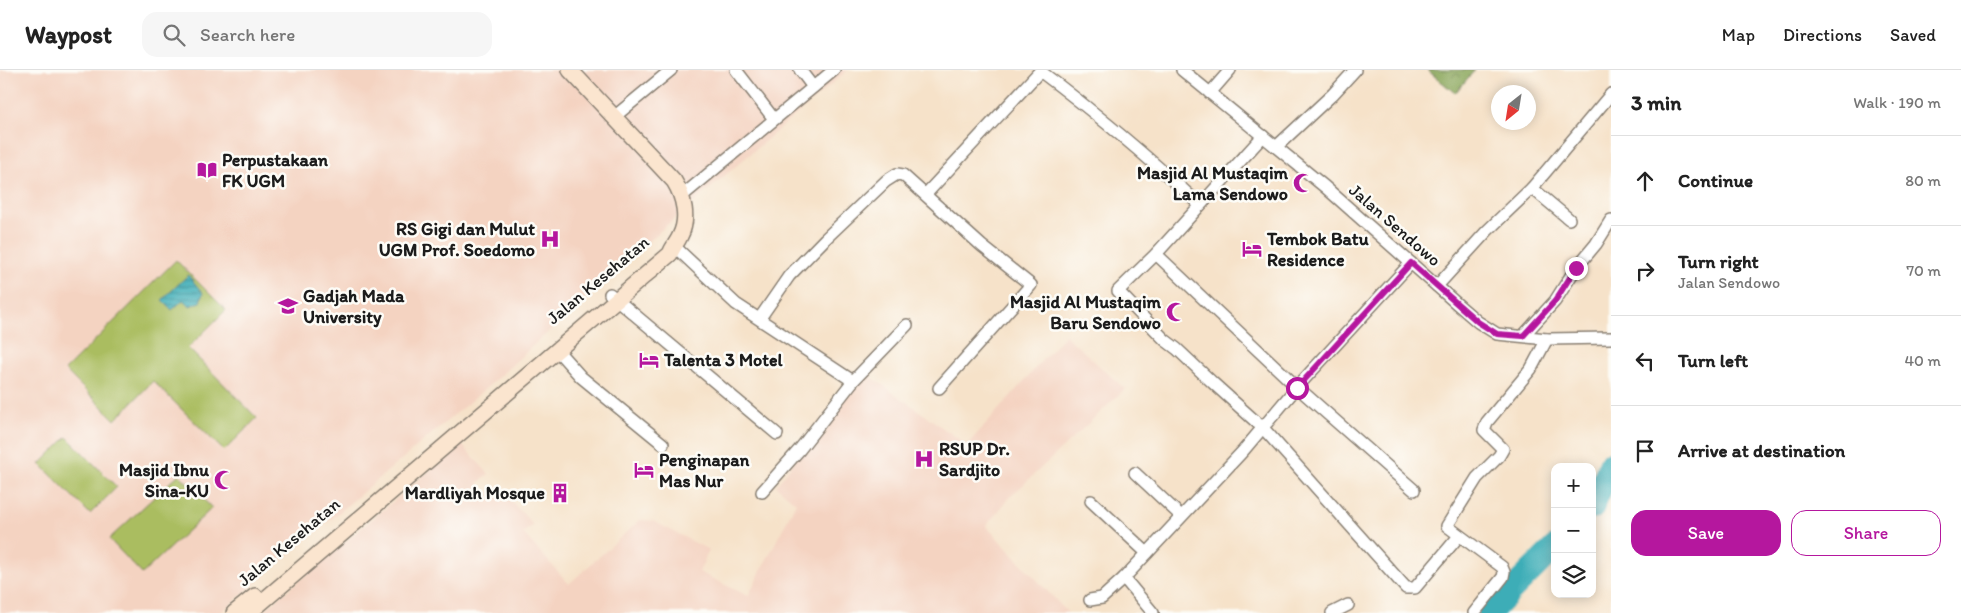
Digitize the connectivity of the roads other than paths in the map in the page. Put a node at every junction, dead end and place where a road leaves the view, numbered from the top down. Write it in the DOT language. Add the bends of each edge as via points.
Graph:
graph roads {
  1 [pos="570,70"];
  2 [pos="671,70"];
  3 [pos="736,70"];
  4 [pos="800,70"];
  5 [pos="834,70"];
  6 [pos="1040,70"];
  7 [pos="1182,70"];
  8 [pos="1230,70"];
  9 [pos="1355,70"];
  10 [pos="813,87"];
  11 [pos="1210,93"];
  12 [pos="1611,94"];
  13 [pos="614,117"];
  14 [pos="774,119"];
  15 [pos="1263,136"];
  16 [pos="1276,146"];
  17 [pos="1532,188"];
  18 [pos="926,194"];
  19 [pos="682,196"];
  20 [pos="1200,205"];
  21 [pos="1569,219"];
  22 [pos="1611,220"];
  23 [pos="673,245"];
  24 [pos="1156,254"];
  25 [pos="1411,263"];
  26 [pos="1437,286"];
  27 [pos="613,297"];
  28 [pos="588,318"];
  29 [pos="760,318"];
  30 [pos="907,325"];
  31 [pos="1523,336"];
  32 [pos="1611,338"];
  33 [pos="1547,339"];
  34 [pos="557,350"];
  35 [pos="853,381"];
  36 [pos="939,388"];
  37 [pos="1297,388"];
  38 [pos="493,399"];
  39 [pos="1263,428"];
  40 [pos="777,434"];
  41 [pos="663,444"];
  42 [pos="1135,473"];
  43 [pos="1414,490"];
  44 [pos="762,492"];
  45 [pos="1091,501"];
  46 [pos="1181,516"];
  47 [pos="1459,536"];
  48 [pos="321,545"];
  49 [pos="1147,553"];
  50 [pos="1124,578"];
  51 [pos="1090,600"];
  52 [pos="1348,605"];
  53 [pos="234,613"];
  54 [pos="249,613"];
  55 [pos="1153,613"];
  56 [pos="1332,613"];
  57 [pos="1474,613"];
  1 -- 13 [label="street"];
  2 -- 13 [label="street"];
  3 -- 14 [label="street"];
  4 -- 10 [label="street"];
  5 -- 10 [label="street"];
  6 -- 18 [label="street"];
  6 -- 20 [label="street" via="1142,151"];
  7 -- 11 [label="street, Jalan Sendowo"];
  8 -- 11 [label="street"];
  9 -- 16 [label="street"];
  10 -- 14 [label="street"];
  11 -- 15 [label="street, Jalan Sendowo"];
  12 -- 17 [label="street"];
  13 -- 19 [label="street" via="674,182"];
  14 -- 19 [label="street"];
  15 -- 16 [label="street, Jalan Sendowo"];
  15 -- 20 [label="street"];
  16 -- 25 [label="street, Jalan Sendowo"];
  17 -- 21 [label="street"];
  17 -- 26 [label="street"];
  18 -- 29 [label="street" via="903,175 892,176 790,276"];
  18 -- 36 [label="street" via="982,246 1031,285"];
  19 -- 23 [label="street, Jalan Kesehatan" via="684,225"];
  20 -- 24 [label="street"];
  22 -- 31 [label="street" via="1555,301"];
  23 -- 27 [label="street, Jalan Kesehatan" via="670,254"];
  23 -- 29 [label="street" via="736,304"];
  24 -- 37 [label="street"];
  24 -- 39 [label="street" via="1118,292 1165,340"];
  25 -- 26 [label="street, Jalan Sendowo"];
  25 -- 37 [label="street"];
  26 -- 31 [label="street, Jalan Sendowo" via="1497,334"];
  27 -- 28 [label="street, Jalan Kesehatan"];
  27 -- 40 [label="street"];
  28 -- 34 [label="street, Jalan Kesehatan"];
  28 -- 38 [label="street, Jalan Kesehatan"];
  29 -- 35 [label="street"];
  30 -- 35 [label="street"];
  31 -- 33 [label="street, Jalan Sendowo"];
  32 -- 33 [label="street, Jalan Sendowo"];
  33 -- 47 [label="street" via="1531,369 1487,422 1484,430 1504,449 1477,478 1447,526"];
  34 -- 38 [label="street, Jalan Kesehatan"];
  34 -- 41 [label="street" via="581,377"];
  35 -- 44 [label="street"];
  37 -- 39 [label="street"];
  37 -- 43 [label="street"];
  38 -- 48 [label="street, Jalan Kesehatan"];
  39 -- 46 [label="street"];
  39 -- 47 [label="street" via="1406,588 1415,588"];
  42 -- 46 [label="street"];
  45 -- 49 [label="street"];
  46 -- 49 [label="street"];
  47 -- 57 [label="street" via="1502,567 1504,572"];
  48 -- 53 [label="street, Jalan Kesehatan"];
  48 -- 54 [label="street, Jalan Kesehatan"];
  49 -- 50 [label="street"];
  50 -- 51 [label="street" via="1102,598"];
  50 -- 55 [label="street"];
  52 -- 56 [label="street"];
}
